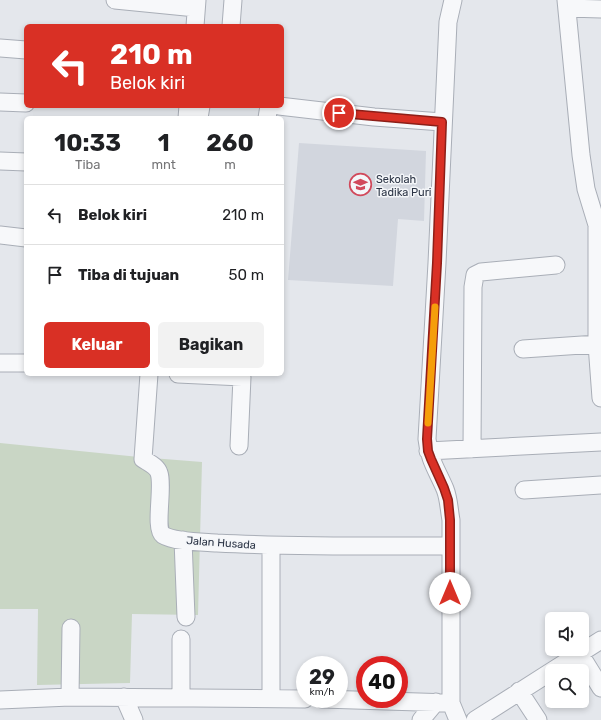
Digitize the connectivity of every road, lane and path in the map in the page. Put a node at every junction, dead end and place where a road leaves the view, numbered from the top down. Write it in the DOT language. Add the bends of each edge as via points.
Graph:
graph roads {
  1 [pos="115,0"];
  2 [pos="233,0"];
  3 [pos="453,0"];
  4 [pos="196,4"];
  5 [pos="566,4"];
  6 [pos="601,9"];
  7 [pos="195,24"];
  8 [pos="231,24"];
  9 [pos="0,48"];
  10 [pos="24,50"];
  11 [pos="0,102"];
  12 [pos="24,103"];
  13 [pos="284,107"];
  14 [pos="442,122"];
  15 [pos="0,161"];
  16 [pos="24,162"];
  17 [pos="599,225"];
  18 [pos="0,235"];
  19 [pos="24,238"];
  20 [pos="556,265"];
  21 [pos="599,317"];
  22 [pos="597,344"];
  23 [pos="523,349"];
  24 [pos="0,363"];
  25 [pos="24,363"];
  26 [pos="149,376"];
  27 [pos="242,376"];
  28 [pos="601,398"];
  29 [pos="601,442"];
  30 [pos="239,446"];
  31 [pos="472,449"];
  32 [pos="428,451"];
  33 [pos="601,485"];
  34 [pos="524,490"];
  35 [pos="183,540"];
  36 [pos="271,546"];
  37 [pos="450,546"];
  38 [pos="186,617"];
  39 [pos="71,628"];
  40 [pos="181,639"];
  41 [pos="601,640"];
  42 [pos="589,648"];
  43 [pos="577,656"];
  44 [pos="581,656"];
  45 [pos="564,664"];
  46 [pos="545,675"];
  47 [pos="601,688"];
  48 [pos="520,691"];
  49 [pos="70,697"];
  50 [pos="124,697"];
  51 [pos="181,698"];
  52 [pos="271,698"];
  53 [pos="296,699"];
  54 [pos="0,700"];
  55 [pos="348,700"];
  56 [pos="444,702"];
  57 [pos="134,720"];
  58 [pos="421,720"];
  59 [pos="458,720"];
  60 [pos="475,720"];
  61 [pos="538,720"];
  1 -- 4 [label="street"];
  2 -- 8 [label="street"];
  3 -- 14 [label="street" via="448,22"];
  4 -- 7 [label="street"];
  5 -- 6 [label="street"];
  5 -- 17 [label="street" via="586,189"];
  9 -- 10 [label="street"];
  11 -- 12 [label="street"];
  13 -- 14 [label="street"];
  14 -- 32 [label="street"];
  15 -- 16 [label="street"];
  17 -- 21 [label="street"];
  18 -- 19 [label="street"];
  20 -- 31 [label="street" via="481,272 475,275"];
  21 -- 22 [label="street"];
  22 -- 23 [label="street"];
  22 -- 28 [label="street"];
  24 -- 25 [label="street"];
  26 -- 35 [label="street, Jalan Husada" via="143,459 159,472 161,533"];
  27 -- 30 [label="street"];
  29 -- 31 [label="street"];
  31 -- 32 [label="street"];
  32 -- 37 [label="street" via="448,500"];
  33 -- 34 [label="street"];
  35 -- 36 [label="street, Jalan Husada"];
  35 -- 38 [label="street"];
  36 -- 37 [label="street, Jalan Husada"];
  36 -- 52 [label="street"];
  37 -- 56 [label="street"];
  39 -- 49 [label="street"];
  40 -- 51 [label="street"];
  41 -- 42 [label="street"];
  43 -- 45 [label="street"];
  44 -- 47 [label="street"];
  46 -- 48 [label="street"];
  48 -- 60 [label="street"];
  48 -- 61 [label="street"];
  49 -- 50 [label="street"];
  49 -- 54 [label="street"];
  50 -- 51 [label="street"];
  50 -- 57 [label="street"];
  51 -- 52 [label="street"];
  52 -- 53 [label="street"];
  55 -- 56 [label="street"];
  56 -- 58 [label="street"];
  56 -- 59 [label="street"];
}
